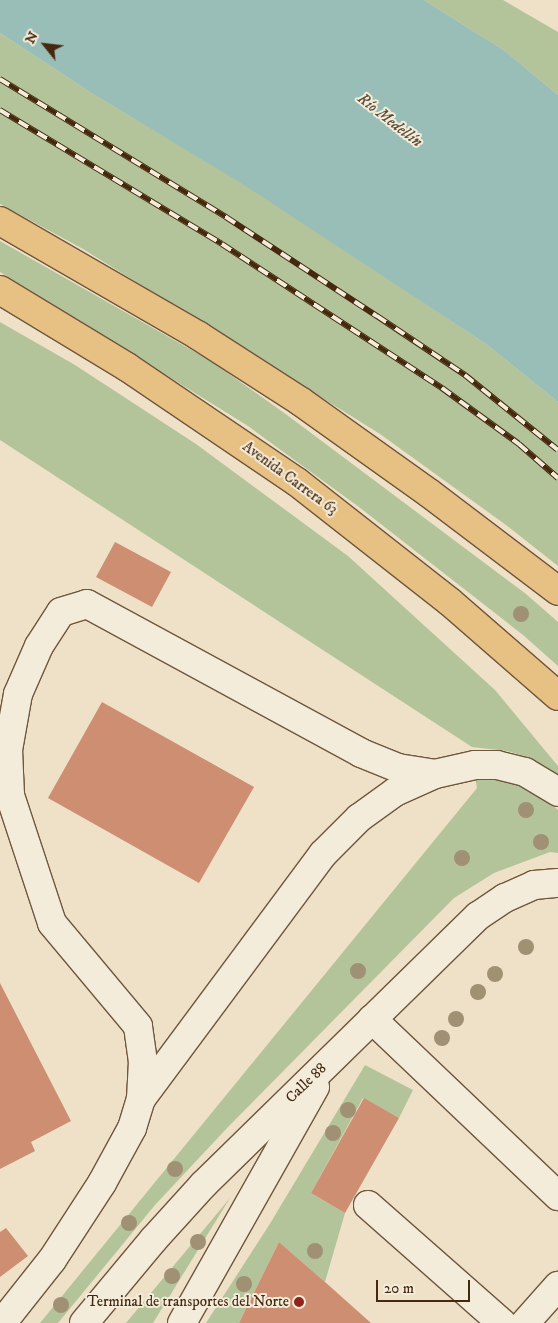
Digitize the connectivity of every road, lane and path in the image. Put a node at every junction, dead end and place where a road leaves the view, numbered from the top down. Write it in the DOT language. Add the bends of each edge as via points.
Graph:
graph roads {
  1 [pos="0,221"];
  2 [pos="0,290"];
  3 [pos="558,591"];
  4 [pos="558,696"];
  5 [pos="435,774"];
  6 [pos="558,792"];
  7 [pos="558,883"];
  8 [pos="372,1019"];
  9 [pos="331,1059"];
  10 [pos="141,1099"];
  11 [pos="558,1196"];
  12 [pos="368,1205"];
  13 [pos="558,1286"];
  14 [pos="2,1323"];
  15 [pos="84,1323"];
  16 [pos="182,1323"];
  17 [pos="502,1323"];
  18 [pos="525,1323"];
  1 -- 3 [label="highway" via="199,336 300,401"];
  2 -- 4 [label="highway, Avenida Carrera 63" via="128,366 297,482 450,602"];
  5 -- 6 [label="street" via="475,765 497,765 525,772"];
  5 -- 10 [label="street" via="395,792 359,818 323,854"];
  5 -- 10 [label="street" via="398,768 361,753 88,604 61,612 39,646 18,694 8,750 10,795 52,923 138,1026 143,1062"];
  7 -- 8 [label="street, Calle 88" via="534,885 505,898 478,916"];
  8 -- 9 [label="street, Calle 88"];
  8 -- 11 [label="street"];
  9 -- 15 [label="street, Calle 88" via="204,1185"];
  9 -- 16 [label="street"];
  10 -- 14 [label="street" via="132,1128 102,1183 52,1260"];
  12 -- 17 [label="street"];
  13 -- 18 [label="street"];
}
